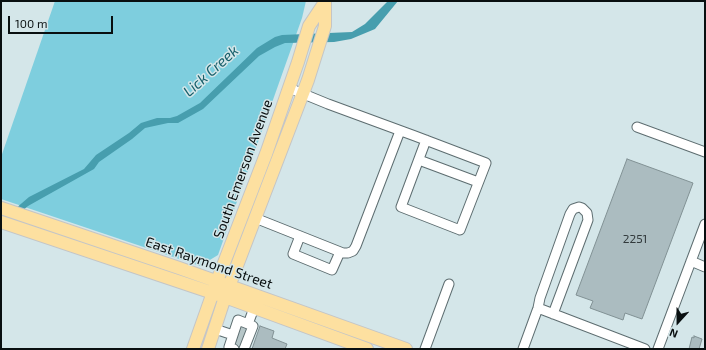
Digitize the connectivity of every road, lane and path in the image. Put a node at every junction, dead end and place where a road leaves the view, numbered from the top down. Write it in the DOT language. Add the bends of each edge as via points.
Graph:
graph roads {
  1 [pos="325,1"];
  2 [pos="288,88"];
  3 [pos="303,94"];
  4 [pos="637,127"];
  5 [pos="400,130"];
  6 [pos="426,140"];
  7 [pos="705,152"];
  8 [pos="419,160"];
  9 [pos="478,182"];
  10 [pos="2,208"];
  11 [pos="255,218"];
  12 [pos="1,222"];
  13 [pos="705,224"];
  14 [pos="300,236"];
  15 [pos="340,252"];
  16 [pos="691,261"];
  17 [pos="705,267"];
  18 [pos="217,281"];
  19 [pos="449,284"];
  20 [pos="227,292"];
  21 [pos="213,293"];
  22 [pos="254,308"];
  23 [pos="538,308"];
  24 [pos="553,314"];
  25 [pos="214,329"];
  26 [pos="240,338"];
  27 [pos="193,349"];
  28 [pos="208,349"];
  29 [pos="368,349"];
  30 [pos="406,349"];
  31 [pos="425,349"];
  32 [pos="523,349"];
  33 [pos="645,349"];
  34 [pos="658,349"];
  1 -- 2 [label="main road, South Emerson Avenue" via="309,26"];
  1 -- 3 [label="main road, South Emerson Avenue" via="325,26"];
  2 -- 3 [label="street"];
  2 -- 18 [label="main road, South Emerson Avenue" via="266,154"];
  3 -- 5 [label="street"];
  3 -- 11 [label="main road, South Emerson Avenue"];
  4 -- 7 [label="street"];
  5 -- 6 [label="street"];
  5 -- 15 [label="street" via="356,246 348,253"];
  6 -- 8 [label="street"];
  6 -- 9 [label="street" via="486,163"];
  8 -- 9 [label="street"];
  8 -- 9 [label="street" via="401,207 460,230"];
  10 -- 18 [label="main road, East Raymond Street"];
  11 -- 14 [label="street"];
  11 -- 20 [label="main road, South Emerson Avenue"];
  12 -- 21 [label="main road, East Raymond Street"];
  13 -- 16 [label="street"];
  14 -- 15 [label="street"];
  14 -- 15 [label="street" via="293,254 332,270"];
  16 -- 17 [label="street"];
  16 -- 34 [label="street"];
  18 -- 20 [label="main road, East Raymond Street"];
  18 -- 21 [label="main road, South Emerson Avenue"];
  19 -- 31 [label="street"];
  20 -- 21 [label="main road, East Raymond Street"];
  20 -- 22 [label="main road, East Raymond Street"];
  20 -- 25 [label="main road, South Emerson Avenue"];
  20 -- 30 [label="main road, East Raymond Street"];
  21 -- 27 [label="main road, South Emerson Avenue"];
  22 -- 26 [label="street"];
  22 -- 29 [label="main road, East Raymond Street"];
  23 -- 24 [label="street"];
  23 -- 24 [label="street" via="570,214 573,209 579,207 587,213 588,220"];
  23 -- 32 [label="street"];
  24 -- 33 [label="street"];
  25 -- 26 [label="street"];
  25 -- 28 [label="main road, South Emerson Avenue"];
}
